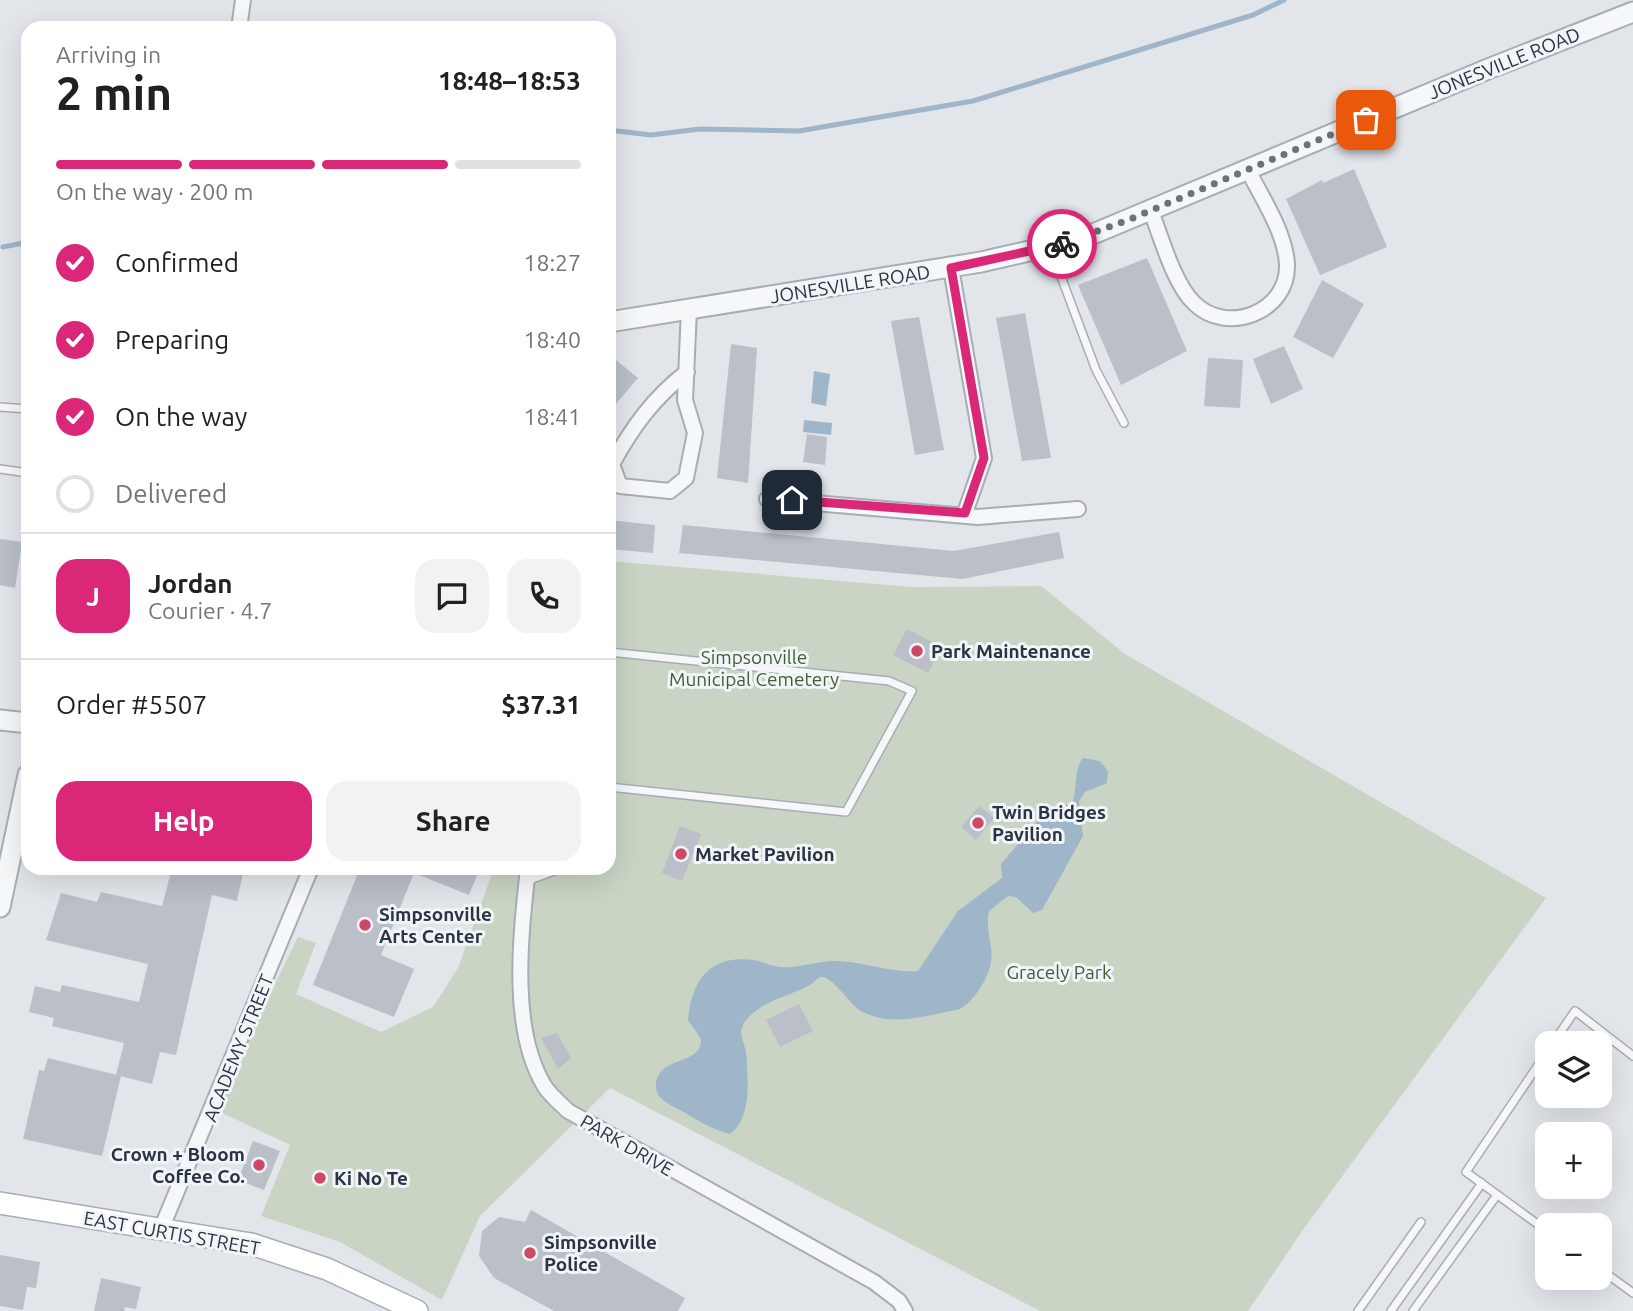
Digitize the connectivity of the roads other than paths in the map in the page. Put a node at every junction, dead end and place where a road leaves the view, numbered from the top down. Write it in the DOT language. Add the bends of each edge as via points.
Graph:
graph roads {
  1 [pos="243,0"];
  2 [pos="1633,12"];
  3 [pos="240,21"];
  4 [pos="1248,170"];
  5 [pos="1150,211"];
  6 [pos="1050,246"];
  7 [pos="951,268"];
  8 [pos="690,309"];
  9 [pos="616,321"];
  10 [pos="687,372"];
  11 [pos="0,407"];
  12 [pos="21,408"];
  13 [pos="1124,423"];
  14 [pos="616,456"];
  15 [pos="0,469"];
  16 [pos="21,472"];
  17 [pos="616,475"];
  18 [pos="767,499"];
  19 [pos="1078,509"];
  20 [pos="965,513"];
  21 [pos="616,653"];
  22 [pos="0,720"];
  23 [pos="21,722"];
  24 [pos="616,788"];
  25 [pos="21,808"];
  26 [pos="308,875"];
  27 [pos="527,875"];
  28 [pos="0,907"];
  29 [pos="1561,1031"];
  30 [pos="1601,1031"];
  31 [pos="1612,1040"];
  32 [pos="1633,1056"];
  33 [pos="1535,1070"];
  34 [pos="1482,1183"];
  35 [pos="1497,1195"];
  36 [pos="0,1203"];
  37 [pos="1421,1222"];
  38 [pos="1535,1222"];
  39 [pos="162,1227"];
  40 [pos="1612,1278"];
  41 [pos="1633,1293"];
  42 [pos="418,1311"];
  43 [pos="905,1311"];
  44 [pos="1358,1311"];
  45 [pos="1391,1311"];
  46 [pos="1413,1311"];
  1 -- 3 [label="street"];
  2 -- 4 [label="street, JONESVILLE ROAD"];
  4 -- 5 [label="street, JONESVILLE ROAD"];
  4 -- 5 [label="street" via="1277,230 1287,267 1279,292 1256,314 1230,320 1194,304"];
  5 -- 6 [label="street, JONESVILLE ROAD" via="1081,239"];
  6 -- 7 [label="street, JONESVILLE ROAD"];
  6 -- 13 [label="lane" via="1096,370"];
  7 -- 8 [label="street, JONESVILLE ROAD"];
  7 -- 20 [label="street" via="984,458"];
  8 -- 9 [label="street, JONESVILLE ROAD"];
  8 -- 10 [label="street"];
  10 -- 14 [label="street" via="661,392"];
  10 -- 17 [label="street" via="685,400 695,433 686,478 670,491 620,486"];
  11 -- 12 [label="lane"];
  15 -- 16 [label="lane"];
  18 -- 20 [label="street"];
  19 -- 20 [label="street" via="978,517"];
  21 -- 24 [label="lane" via="889,681 912,691 846,812"];
  22 -- 23 [label="street"];
  25 -- 28 [label="street"];
  26 -- 39 [label="street, ACADEMY STREET"];
  27 -- 43 [label="street, PARK DRIVE" via="521,1005 526,1038 545,1087 568,1111 874,1282"];
  29 -- 30 [label="lane" via="1575,1011"];
  31 -- 32 [label="lane"];
  33 -- 34 [label="lane" via="1466,1172"];
  34 -- 35 [label="lane"];
  34 -- 45 [label="lane"];
  35 -- 38 [label="lane"];
  35 -- 46 [label="lane"];
  36 -- 39 [label="main road, EAST CURTIS STREET"];
  37 -- 44 [label="lane"];
  39 -- 42 [label="main road, EAST CURTIS STREET" via="278,1252"];
  40 -- 41 [label="lane"];
}
